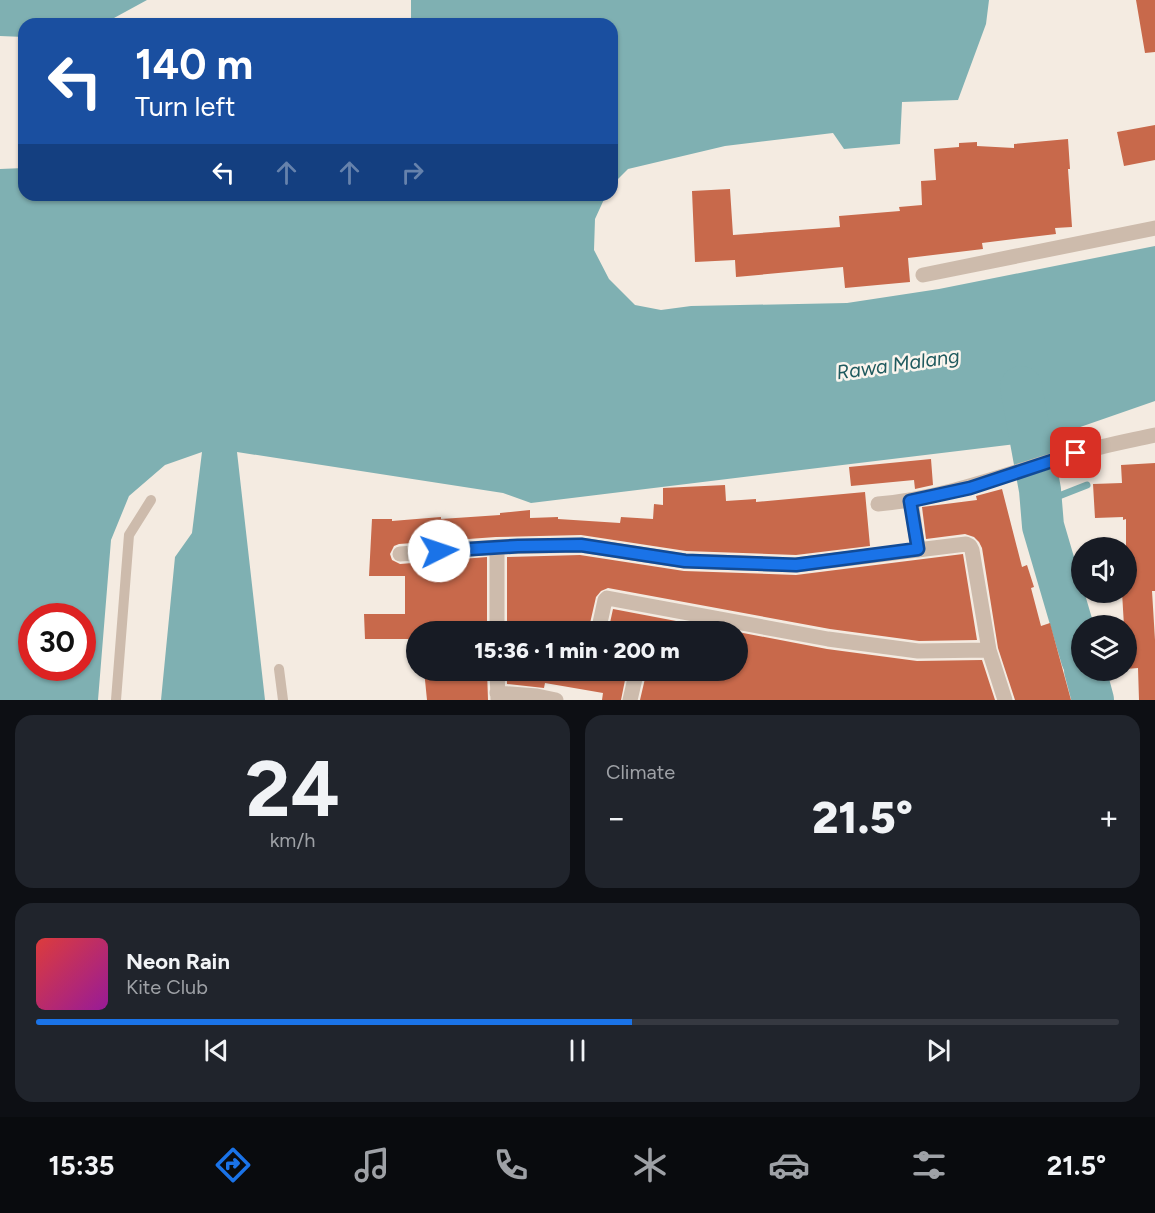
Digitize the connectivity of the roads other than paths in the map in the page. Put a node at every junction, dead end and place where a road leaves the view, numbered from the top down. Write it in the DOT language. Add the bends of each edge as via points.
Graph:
graph roads {
  1 [pos="1155,228"];
  2 [pos="923,275"];
  3 [pos="1155,435"];
  4 [pos="151,500"];
  5 [pos="910,501"];
  6 [pos="878,504"];
  7 [pos="497,547"];
  8 [pos="918,549"];
  9 [pos="400,554"];
  10 [pos="497,621"];
  11 [pos="600,621"];
  12 [pos="731,621"];
  13 [pos="748,624"];
  14 [pos="989,650"];
  15 [pos="279,669"];
  16 [pos="497,681"];
  17 [pos="634,681"];
  18 [pos="497,697"];
  19 [pos="116,700"];
  20 [pos="283,700"];
  21 [pos="556,700"];
  22 [pos="630,700"];
  23 [pos="1005,700"];
  1 -- 2 [label="street"];
  3 -- 5 [label="street" via="1076,453 970,488"];
  4 -- 19 [label="lane" via="129,535"];
  5 -- 6 [label="street"];
  5 -- 8 [label="street"];
  7 -- 8 [label="street" via="589,545 685,561 787,565"];
  7 -- 9 [label="street"];
  7 -- 10 [label="street"];
  8 -- 14 [label="street" via="970,546"];
  11 -- 12 [label="street" via="607,598"];
  13 -- 14 [label="street" via="918,651"];
  14 -- 23 [label="street"];
  15 -- 20 [label="lane"];
  16 -- 18 [label="street"];
  17 -- 22 [label="street"];
  18 -- 21 [label="street" via="537,696"];
}
